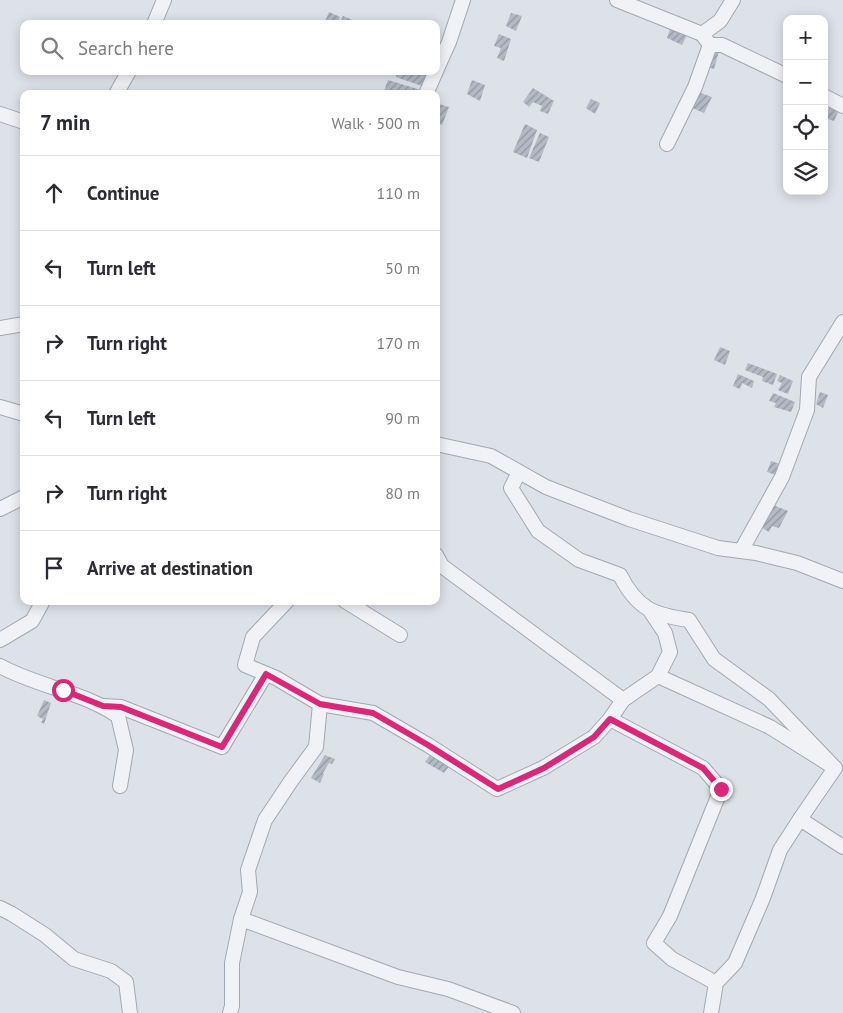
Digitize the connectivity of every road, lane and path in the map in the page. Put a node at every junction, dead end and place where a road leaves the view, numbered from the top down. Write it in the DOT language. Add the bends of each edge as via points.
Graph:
graph roads {
  1 [pos="164,0"];
  2 [pos="463,0"];
  3 [pos="617,0"];
  4 [pos="733,0"];
  5 [pos="156,20"];
  6 [pos="706,40"];
  7 [pos="440,62"];
  8 [pos="783,74"];
  9 [pos="127,75"];
  10 [pos="434,75"];
  11 [pos="118,90"];
  12 [pos="428,90"];
  13 [pos="828,98"];
  14 [pos="843,106"];
  15 [pos="0,114"];
  16 [pos="20,121"];
  17 [pos="667,144"];
  18 [pos="843,322"];
  19 [pos="20,325"];
  20 [pos="0,328"];
  21 [pos="0,408"];
  22 [pos="20,413"];
  23 [pos="440,445"];
  24 [pos="518,472"];
  25 [pos="20,499"];
  26 [pos="0,509"];
  27 [pos="742,551"];
  28 [pos="440,562"];
  29 [pos="843,581"];
  30 [pos="41,605"];
  31 [pos="283,605"];
  32 [pos="351,605"];
  33 [pos="651,612"];
  34 [pos="400,635"];
  35 [pos="0,640"];
  36 [pos="0,666"];
  37 [pos="266,674"];
  38 [pos="658,676"];
  39 [pos="623,700"];
  40 [pos="320,704"];
  41 [pos="103,706"];
  42 [pos="610,719"];
  43 [pos="835,768"];
  44 [pos="120,786"];
  45 [pos="800,819"];
  46 [pos="843,847"];
  47 [pos="0,908"];
  48 [pos="241,919"];
  49 [pos="716,983"];
  50 [pos="130,1013"];
  51 [pos="230,1013"];
  52 [pos="512,1013"];
  53 [pos="712,1013"];
  1 -- 5 [label="street"];
  2 -- 7 [label="street"];
  3 -- 6 [label="street"];
  4 -- 6 [label="street"];
  6 -- 8 [label="street"];
  6 -- 17 [label="street" via="696,87"];
  9 -- 11 [label="street"];
  10 -- 12 [label="street"];
  13 -- 14 [label="street"];
  15 -- 16 [label="street"];
  18 -- 27 [label="street" via="809,377 807,410 782,477"];
  19 -- 20 [label="street"];
  21 -- 22 [label="street"];
  23 -- 24 [label="street" via="491,456"];
  24 -- 27 [label="street" via="546,487 629,519 718,548"];
  24 -- 33 [label="street" via="511,488 538,531 578,560 620,575 628,592"];
  25 -- 26 [label="street"];
  27 -- 29 [label="street" via="797,563"];
  28 -- 39 [label="street"];
  30 -- 35 [label="street" via="32,620"];
  31 -- 37 [label="street" via="253,637 245,665"];
  32 -- 34 [label="street"];
  33 -- 38 [label="street" via="665,633 670,652"];
  33 -- 43 [label="street" via="689,620 714,659 768,698"];
  36 -- 41 [label="street"];
  37 -- 40 [label="street"];
  37 -- 41 [label="street" via="222,747 121,707"];
  38 -- 39 [label="street"];
  38 -- 43 [label="street" via="770,727"];
  39 -- 42 [label="street"];
  40 -- 42 [label="street" via="373,713 498,789 544,768 586,742"];
  40 -- 48 [label="street" via="316,747 265,820 248,870 250,892"];
  41 -- 44 [label="street" via="118,716 126,750"];
  42 -- 49 [label="street" via="703,768 721,789 670,916 654,943 672,959"];
  43 -- 45 [label="street"];
  45 -- 46 [label="street"];
  45 -- 49 [label="street" via="780,850 735,963"];
  47 -- 50 [label="street" via="45,935 74,959 111,971 126,982"];
  48 -- 51 [label="street" via="232,963"];
  48 -- 52 [label="street" via="398,977 448,990"];
  49 -- 53 [label="street"];
}
